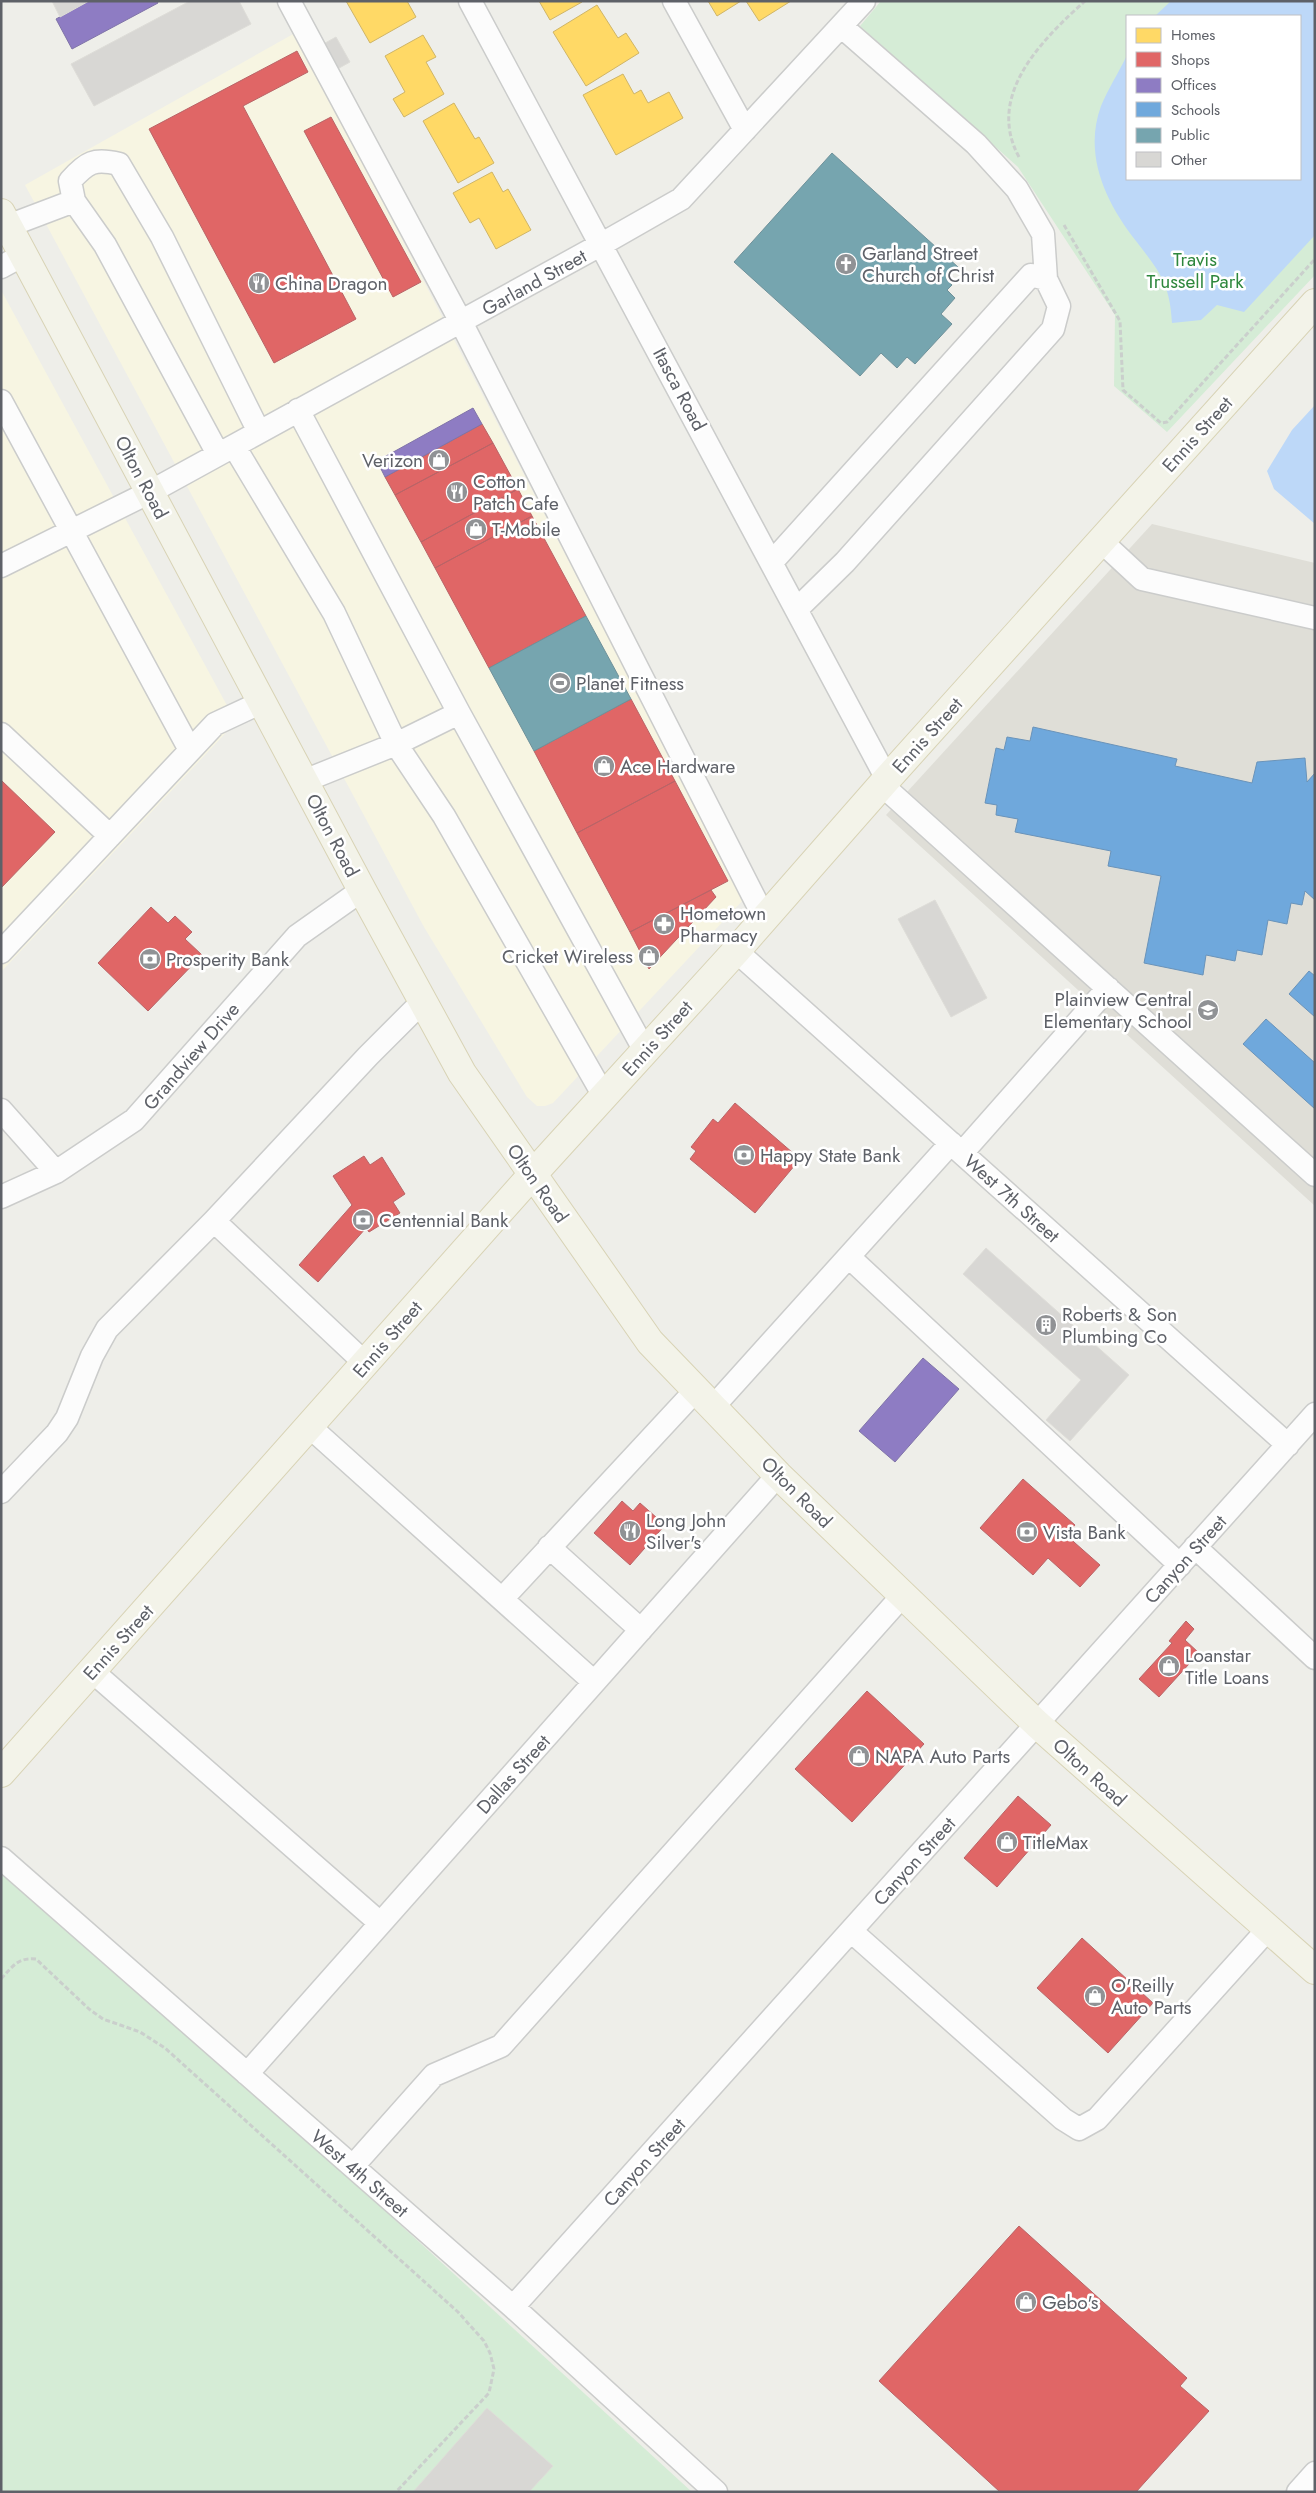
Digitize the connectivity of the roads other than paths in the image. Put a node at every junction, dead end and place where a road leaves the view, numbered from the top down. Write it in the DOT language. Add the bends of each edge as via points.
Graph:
graph roads {
  1 [pos="289,1"];
  2 [pos="470,1"];
  3 [pos="674,1"];
  4 [pos="858,4"];
  5 [pos="842,26"];
  6 [pos="745,130"];
  7 [pos="74,201"];
  8 [pos="5,219"];
  9 [pos="602,244"];
  10 [pos="12,261"];
  11 [pos="1046,279"];
  12 [pos="1315,303"];
  13 [pos="461,322"];
  14 [pos="1,401"];
  15 [pos="298,410"];
  16 [pos="259,432"];
  17 [pos="226,450"];
  18 [pos="150,492"];
  19 [pos="70,531"];
  20 [pos="1101,541"];
  21 [pos="772,562"];
  22 [pos="1,566"];
  23 [pos="797,609"];
  24 [pos="1315,618"];
  25 [pos="262,702"];
  26 [pos="459,713"];
  27 [pos="1,734"];
  28 [pos="396,744"];
  29 [pos="190,750"];
  30 [pos="304,781"];
  31 [pos="885,782"];
  32 [pos="110,836"];
  33 [pos="362,890"];
  34 [pos="765,919"];
  35 [pos="1,952"];
  36 [pos="736,952"];
  37 [pos="1108,988"];
  38 [pos="423,1001"];
  39 [pos="645,1051"];
  40 [pos="604,1096"];
  41 [pos="1,1110"];
  42 [pos="956,1148"];
  43 [pos="56,1172"];
  44 [pos="1315,1174"];
  45 [pos="532,1175"];
  46 [pos="1,1196"];
  47 [pos="214,1221"];
  48 [pos="849,1257"];
  49 [pos="366,1364"];
  50 [pos="705,1398"];
  51 [pos="1315,1414"];
  52 [pos="310,1427"];
  53 [pos="1288,1444"];
  54 [pos="778,1475"];
  55 [pos="1,1492"];
  56 [pos="549,1547"];
  57 [pos="1195,1547"];
  58 [pos="1180,1565"];
  59 [pos="903,1595"];
  60 [pos="502,1599"];
  61 [pos="641,1630"];
  62 [pos="1315,1658"];
  63 [pos="92,1671"];
  64 [pos="594,1682"];
  65 [pos="1037,1724"];
  66 [pos="1,1773"];
  67 [pos="1,1858"];
  68 [pos="380,1923"];
  69 [pos="1268,1929"];
  70 [pos="851,1931"];
  71 [pos="1315,1970"];
  72 [pos="247,2074"];
  73 [pos="353,2166"];
  74 [pos="514,2307"];
  75 [pos="1315,2473"];
  76 [pos="716,2492"];
  77 [pos="1298,2492"];
  1 -- 13 [label="street"];
  2 -- 9 [label="street, Itasca Road"];
  3 -- 6 [label="street"];
  4 -- 5 [label="street, Garland Street"];
  5 -- 6 [label="street, Garland Street"];
  5 -- 11 [label="street" via="976,144 1017,189 1043,234"];
  6 -- 9 [label="street, Garland Street" via="681,198"];
  7 -- 8 [label="street"];
  7 -- 16 [label="street" via="70,181 85,165 102,160 119,164 162,237"];
  7 -- 17 [label="street" via="105,245"];
  8 -- 10 [label="main road, Olton Road"];
  9 -- 13 [label="street, Garland Street"];
  9 -- 21 [label="street, Itasca Road"];
  10 -- 18 [label="main road, Olton Road"];
  11 -- 21 [label="street" via="1031,275"];
  11 -- 23 [label="street" via="1059,306 1053,329 844,562"];
  12 -- 20 [label="main road, Ennis Street"];
  13 -- 15 [label="street, Garland Street"];
  13 -- 34 [label="street"];
  14 -- 19 [label="street"];
  15 -- 16 [label="street, Garland Street"];
  15 -- 26 [label="street"];
  16 -- 17 [label="street, Garland Street"];
  17 -- 18 [label="street, Garland Street"];
  17 -- 28 [label="street" via="334,613"];
  18 -- 19 [label="street, Garland Street"];
  18 -- 25 [label="main road, Olton Road"];
  19 -- 22 [label="street, Garland Street"];
  19 -- 29 [label="street"];
  20 -- 24 [label="street" via="1142,578"];
  20 -- 31 [label="main road, Ennis Street"];
  21 -- 23 [label="street, Itasca Road"];
  23 -- 31 [label="street, Itasca Road"];
  25 -- 29 [label="street" via="215,724"];
  25 -- 30 [label="main road, Olton Road"];
  26 -- 28 [label="street"];
  26 -- 39 [label="street"];
  27 -- 32 [label="street"];
  28 -- 30 [label="street"];
  28 -- 40 [label="street" via="444,816"];
  29 -- 32 [label="street"];
  30 -- 33 [label="main road, Olton Road"];
  31 -- 34 [label="main road, Ennis Street"];
  31 -- 37 [label="street"];
  32 -- 35 [label="street"];
  33 -- 38 [label="main road, Olton Road"];
  33 -- 43 [label="street, Grandview Drive" via="297,936 134,1120"];
  34 -- 36 [label="main road, Ennis Street"];
  36 -- 39 [label="main road, Ennis Street"];
  36 -- 42 [label="street, West 7th Street"];
  37 -- 42 [label="street"];
  37 -- 44 [label="street"];
  38 -- 45 [label="main road, Olton Road" via="462,1073"];
  38 -- 47 [label="street"];
  39 -- 40 [label="main road, Ennis Street"];
  40 -- 45 [label="main road, Ennis Street"];
  41 -- 43 [label="street"];
  42 -- 48 [label="street"];
  42 -- 53 [label="street, West 7th Street"];
  43 -- 46 [label="street, Grandview Drive"];
  45 -- 49 [label="main road, Ennis Street"];
  45 -- 50 [label="main road, Olton Road" via="650,1342"];
  47 -- 49 [label="street"];
  47 -- 55 [label="street" via="107,1329 92,1356 67,1418 57,1433"];
  48 -- 50 [label="street"];
  48 -- 58 [label="street"];
  49 -- 52 [label="main road, Ennis Street"];
  50 -- 54 [label="main road, Olton Road"];
  50 -- 56 [label="street"];
  51 -- 53 [label="street, Canyon Street"];
  52 -- 60 [label="street"];
  52 -- 63 [label="main road, Ennis Street"];
  53 -- 57 [label="street, Canyon Street"];
  54 -- 59 [label="main road, Olton Road"];
  54 -- 61 [label="street, Dallas Street"];
  56 -- 60 [label="street"];
  56 -- 61 [label="street"];
  57 -- 58 [label="street, Canyon Street"];
  57 -- 62 [label="street"];
  58 -- 65 [label="street, Canyon Street"];
  59 -- 65 [label="main road, Olton Road"];
  59 -- 73 [label="street" via="501,2046 434,2075"];
  60 -- 64 [label="street"];
  61 -- 64 [label="street, Dallas Street"];
  63 -- 66 [label="main road, Ennis Street"];
  63 -- 68 [label="street"];
  64 -- 68 [label="street, Dallas Street"];
  65 -- 69 [label="main road, Olton Road"];
  65 -- 70 [label="street, Canyon Street"];
  67 -- 72 [label="street, West 4th Street"];
  68 -- 72 [label="street, Dallas Street"];
  69 -- 70 [label="street" via="1097,2119 1079,2129 1063,2119"];
  69 -- 71 [label="main road, Olton Road"];
  70 -- 74 [label="street, Canyon Street"];
  72 -- 73 [label="street, West 4th Street"];
  73 -- 74 [label="street, West 4th Street"];
  74 -- 76 [label="street, West 4th Street"];
  75 -- 77 [label="street"];
}
